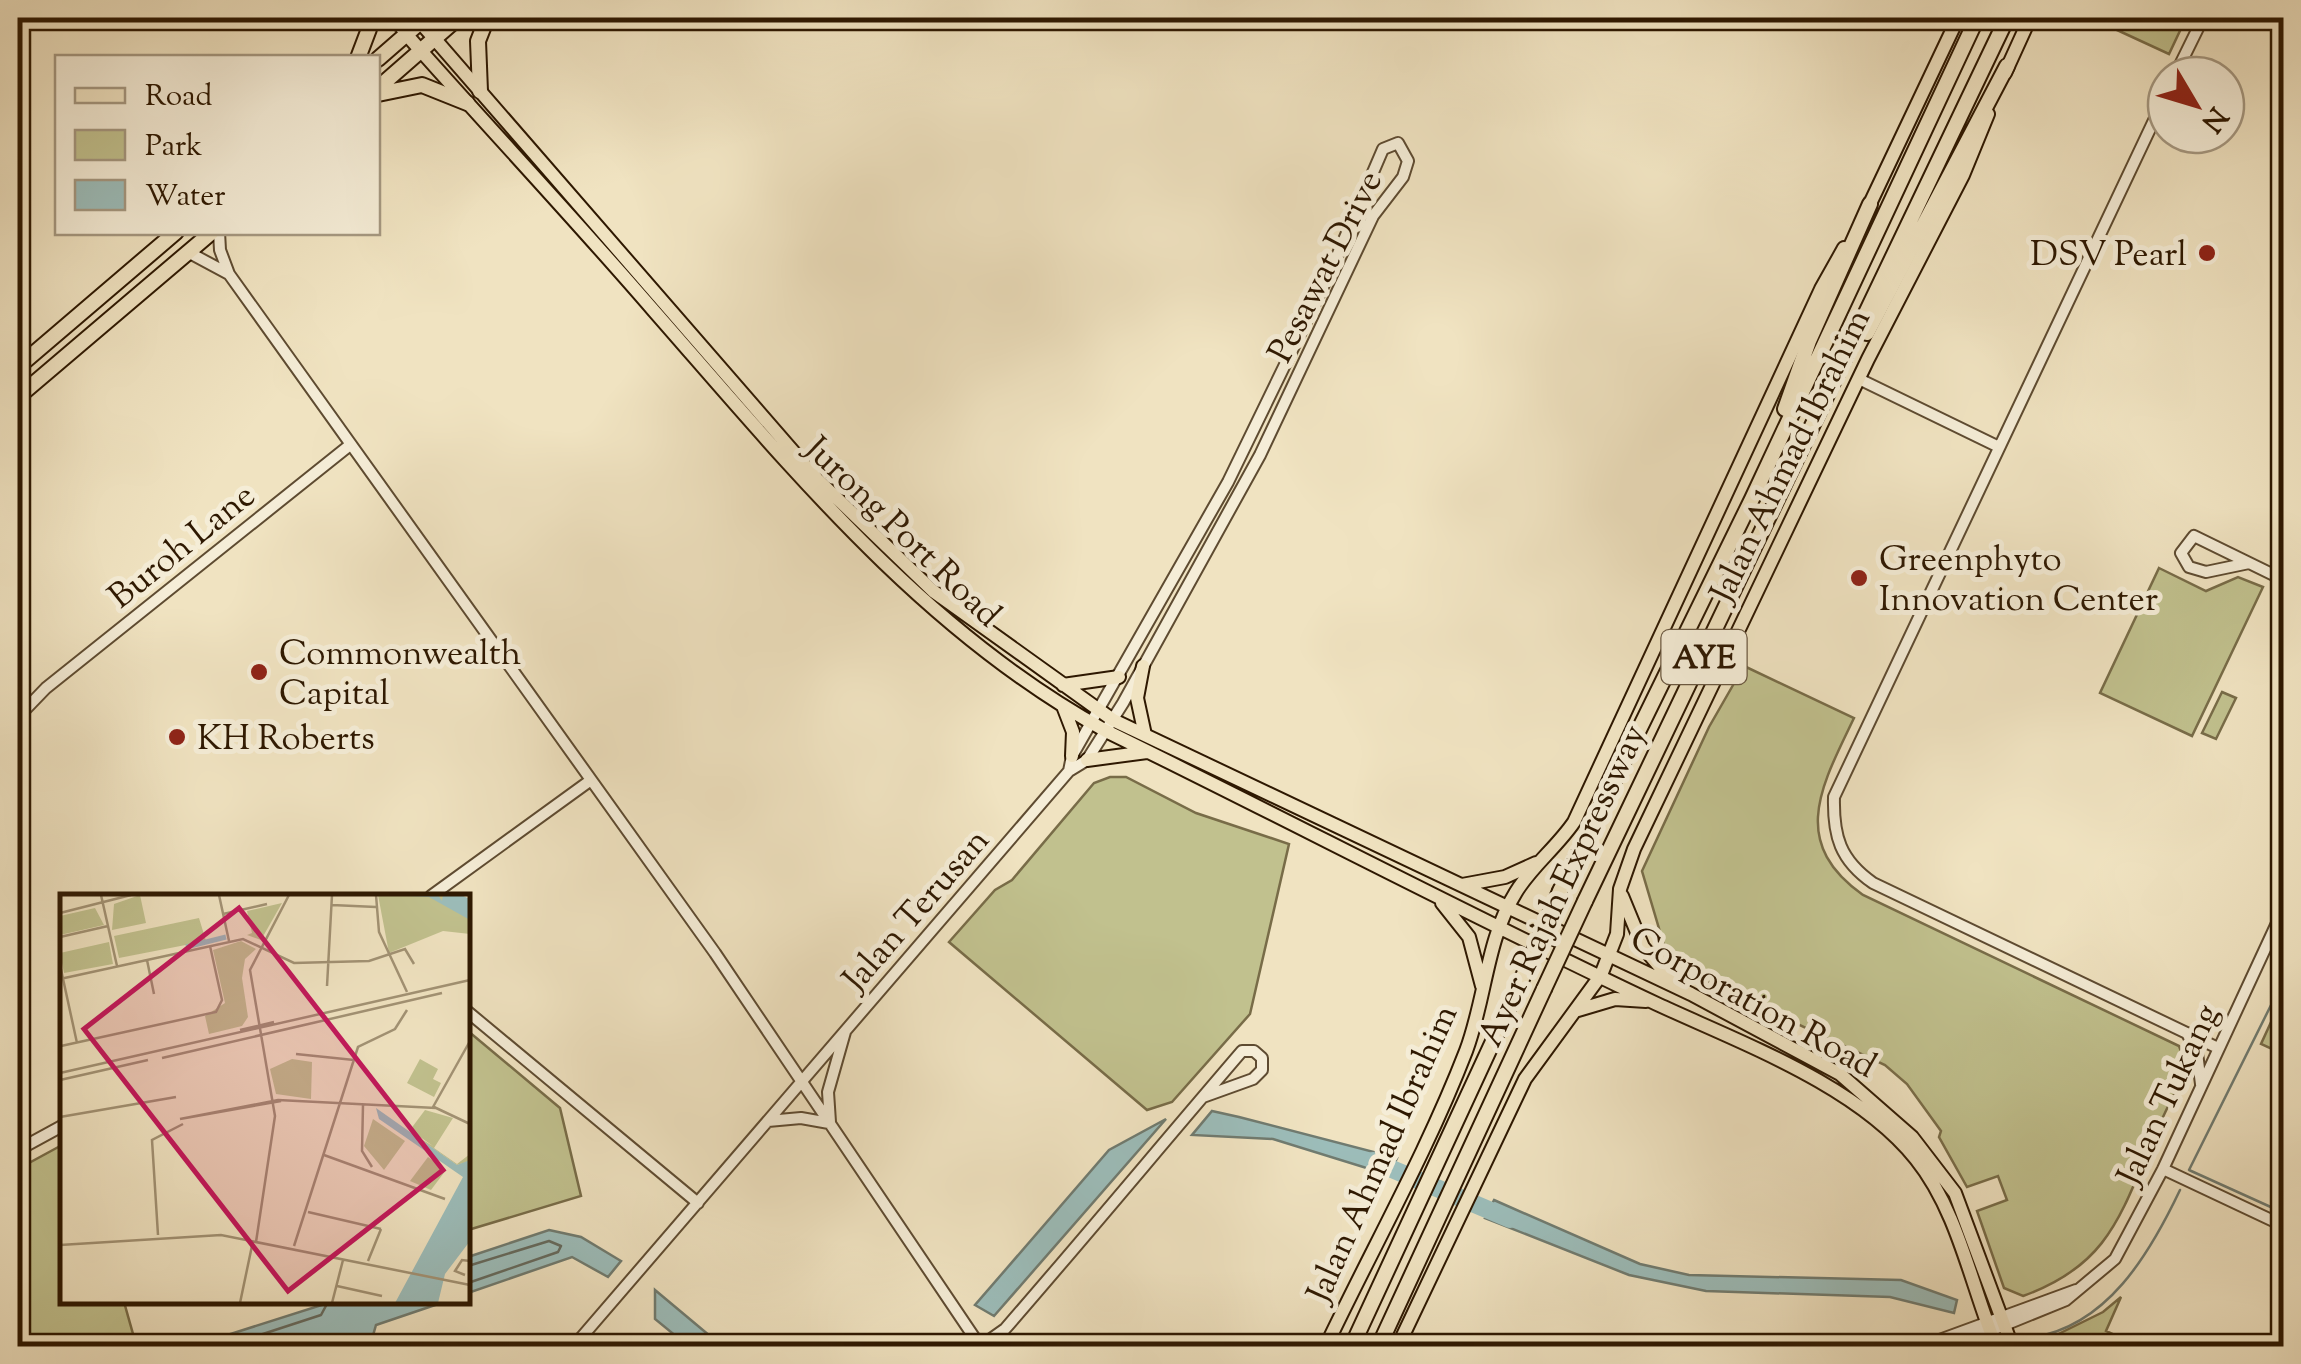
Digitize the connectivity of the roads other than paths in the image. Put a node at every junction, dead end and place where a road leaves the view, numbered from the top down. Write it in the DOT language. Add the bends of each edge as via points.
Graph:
graph roads {
  1 [pos="368,18"];
  2 [pos="392,18"];
  3 [pos="458,18"];
  4 [pos="487,18"];
  5 [pos="1958,18"];
  6 [pos="1977,18"];
  7 [pos="2007,18"];
  8 [pos="2030,18"];
  9 [pos="2203,18"];
  10 [pos="421,19"];
  11 [pos="406,34"];
  12 [pos="434,38"];
  13 [pos="420,51"];
  14 [pos="359,55"];
  15 [pos="2185,55"];
  16 [pos="380,57"];
  17 [pos="2007,66"];
  18 [pos="380,89"];
  19 [pos="380,91"];
  20 [pos="480,91"];
  21 [pos="467,104"];
  22 [pos="2146,137"];
  23 [pos="1870,204"];
  24 [pos="172,235"];
  25 [pos="212,235"];
  26 [pos="217,235"];
  27 [pos="188,252"];
  28 [pos="229,274"];
  29 [pos="18,367"];
  30 [pos="1860,378"];
  31 [pos="18,397"];
  32 [pos="1821,412"];
  33 [pos="1787,419"];
  34 [pos="350,445"];
  35 [pos="1999,447"];
  36 [pos="2248,563"];
  37 [pos="2284,580"];
  38 [pos="1142,666"];
  39 [pos="1118,677"];
  40 [pos="1061,685"];
  41 [pos="1062,704"];
  42 [pos="18,712"];
  43 [pos="1103,722"];
  44 [pos="1145,735"];
  45 [pos="1149,752"];
  46 [pos="1087,760"];
  47 [pos="1071,764"];
  48 [pos="591,780"];
  49 [pos="1549,856"];
  50 [pos="1462,885"];
  51 [pos="1620,889"];
  52 [pos="434,894"];
  53 [pos="1434,894"];
  54 [pos="1508,908"];
  55 [pos="2284,908"];
  56 [pos="1501,925"];
  57 [pos="1610,955"];
  58 [pos="1601,974"];
  59 [pos="1484,994"];
  60 [pos="1691,994"];
  61 [pos="1658,1004"];
  62 [pos="1575,1011"];
  63 [pos="470,1014"];
  64 [pos="845,1030"];
  65 [pos="2186,1032"];
  66 [pos="2218,1048"];
  67 [pos="800,1083"];
  68 [pos="2201,1085"];
  69 [pos="1203,1097"];
  70 [pos="768,1122"];
  71 [pos="830,1123"];
  72 [pos="60,1127"];
  73 [pos="18,1150"];
  74 [pos="2163,1169"];
  75 [pos="698,1204"];
  76 [pos="2284,1226"];
  77 [pos="2003,1322"];
  78 [pos="1988,1328"];
  79 [pos="574,1346"];
  80 [pos="981,1346"];
  81 [pos="1326,1346"];
  82 [pos="1352,1346"];
  83 [pos="1378,1346"];
  84 [pos="1398,1346"];
  85 [pos="1923,1346"];
  86 [pos="1953,1346"];
  87 [pos="1996,1346"];
  88 [pos="2012,1346"];
  1 -- 14 [label="highway"];
  2 -- 11 [label="street, Jurong Port Road"];
  3 -- 12 [label="highway"];
  4 -- 20 [label="highway" via="478,41"];
  5 -- 23 [label="main road, Jalan Ahmad Ibrahim"];
  6 -- 33 [label="highway, Ayer Rajah Expressway / AYE"];
  7 -- 32 [label="highway, Ayer Rajah Expressway / AYE"];
  8 -- 17 [label="main road, Jalan Ahmad Ibrahim"];
  9 -- 15 [label="street"];
  10 -- 11 [label="highway"];
  10 -- 12 [label="main road, Jurong Port Road"];
  11 -- 13 [label="main road, Jurong Port Road"];
  11 -- 16 [label="highway"];
  12 -- 13 [label="highway"];
  12 -- 20 [label="main road, Jurong Port Road"];
  13 -- 18 [label="highway"];
  13 -- 21 [label="main road, Jurong Port Road"];
  17 -- 30 [label="main road, Jalan Ahmad Ibrahim" via="1963,175"];
  17 -- 32 [label="highway"];
  19 -- 21 [label="highway" via="422,85"];
  20 -- 40 [label="main road, Jurong Port Road" via="816,479 933,590"];
  21 -- 41 [label="main road, Jurong Port Road" via="807,487 922,601"];
  22 -- 35 [label="street"];
  23 -- 33 [label="highway" via="1792,382"];
  23 -- 49 [label="main road, Jalan Ahmad Ibrahim" via="1821,288 1574,822"];
  24 -- 29 [label="highway"];
  25 -- 27 [label="highway"];
  26 -- 28 [label="street"];
  27 -- 28 [label="street"];
  27 -- 31 [label="highway"];
  28 -- 34 [label="street"];
  30 -- 35 [label="street"];
  30 -- 51 [label="main road, Jalan Ahmad Ibrahim"];
  32 -- 83 [label="highway, Ayer Rajah Expressway / AYE, bridge"];
  33 -- 82 [label="highway, Ayer Rajah Expressway / AYE, bridge" via="1560,890"];
  34 -- 42 [label="street, Buroh Lane"];
  34 -- 48 [label="street"];
  35 -- 65 [label="street" via="1834,796 1833,828 1842,854 1873,883"];
  36 -- 36 [label="street" via="2206,572 2190,567 2181,553 2194,536"];
  36 -- 37 [label="street"];
  38 -- 39 [label="street, Pesawat Drive" via="1260,456 1373,216 1402,177 1408,161 1398,143 1383,149 1271,397"];
  38 -- 43 [label="street, Pesawat Drive"];
  38 -- 44 [label="main road" via="1137,698"];
  39 -- 40 [label="main road"];
  39 -- 43 [label="street, Pesawat Drive"];
  40 -- 43 [label="main road, Jurong Port Road"];
  41 -- 43 [label="main road, Jurong Port Road"];
  41 -- 47 [label="main road" via="1073,732"];
  43 -- 44 [label="main road, Jurong Port Road"];
  43 -- 45 [label="main road, Jurong Port Road"];
  43 -- 46 [label="street"];
  43 -- 47 [label="street"];
  44 -- 50 [label="main road, Jurong Port Road"];
  45 -- 46 [label="main road"];
  45 -- 53 [label="main road, Jurong Port Road"];
  46 -- 47 [label="street"];
  47 -- 64 [label="street, Jalan Terusan" via="986,873"];
  48 -- 52 [label="street"];
  48 -- 67 [label="street"];
  49 -- 50 [label="main road" via="1510,875"];
  49 -- 54 [label="main road, Jalan Ahmad Ibrahim"];
  50 -- 54 [label="main road, Jurong Port Road"];
  51 -- 57 [label="main road, Jalan Ahmad Ibrahim"];
  51 -- 60 [label="main road" via="1643,947"];
  53 -- 56 [label="main road, Jurong Port Road"];
  53 -- 59 [label="main road" via="1469,937"];
  54 -- 56 [label="main road, Jalan Ahmad Ibrahim"];
  54 -- 57 [label="main road, Corporation Road"];
  55 -- 66 [label="street, Jalan Tukang"];
  56 -- 58 [label="main road, Corporation Road"];
  56 -- 59 [label="main road, Jalan Ahmad Ibrahim"];
  57 -- 58 [label="main road, Jalan Ahmad Ibrahim"];
  57 -- 60 [label="main road, Corporation Road"];
  58 -- 61 [label="main road, Corporation Road"];
  58 -- 62 [label="main road, Jalan Ahmad Ibrahim"];
  59 -- 81 [label="main road, Jalan Ahmad Ibrahim" via="1466,1050"];
  60 -- 77 [label="main road, Corporation Road" via="1840,1074 1912,1137 1957,1198"];
  61 -- 62 [label="main road" via="1615,999"];
  61 -- 78 [label="main road, Corporation Road" via="1837,1092 1915,1158 1949,1216"];
  62 -- 84 [label="main road, Jalan Ahmad Ibrahim" via="1524,1078"];
  63 -- 75 [label="street"];
  64 -- 67 [label="street, Jalan Terusan"];
  64 -- 71 [label="street" via="828,1092"];
  65 -- 66 [label="street"];
  65 -- 68 [label="street"];
  66 -- 68 [label="street, Jalan Tukang"];
  67 -- 70 [label="street, Jalan Terusan"];
  67 -- 71 [label="street"];
  68 -- 74 [label="street, Jalan Tukang"];
  69 -- 69 [label="street" via="1242,1051 1262,1058 1253,1080"];
  69 -- 80 [label="street" via="1005,1329"];
  70 -- 71 [label="street"];
  70 -- 75 [label="street, Jalan Terusan"];
  71 -- 80 [label="street"];
  72 -- 73 [label="street"];
  74 -- 76 [label="street"];
  74 -- 77 [label="street, Jalan Tukang" via="2115,1260 2044,1312"];
  75 -- 79 [label="street, Jalan Terusan"];
  77 -- 78 [label="street, Jalan Tukang"];
  77 -- 88 [label="main road, Corporation Road"];
  78 -- 85 [label="street"];
  78 -- 86 [label="street"];
  78 -- 87 [label="main road, Corporation Road"];
}
